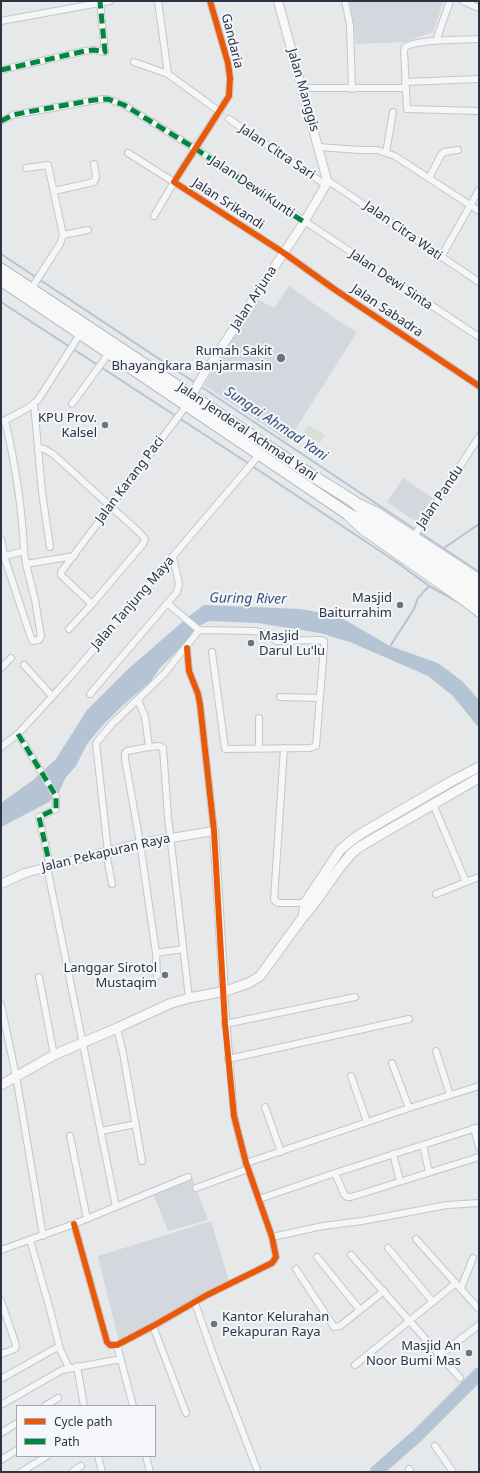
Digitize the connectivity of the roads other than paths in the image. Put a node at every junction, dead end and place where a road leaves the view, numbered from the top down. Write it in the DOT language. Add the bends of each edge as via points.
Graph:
graph roads {
  1 [pos="110,1"];
  2 [pos="158,1"];
  3 [pos="210,1"];
  4 [pos="278,1"];
  5 [pos="345,1"];
  6 [pos="450,1"];
  7 [pos="463,1"];
  8 [pos="100,2"];
  9 [pos="479,8"];
  10 [pos="1,21"];
  11 [pos="479,39"];
  12 [pos="436,41"];
  13 [pos="134,62"];
  14 [pos="1,70"];
  15 [pos="168,74"];
  16 [pos="479,79"];
  17 [pos="406,85"];
  18 [pos="302,88"];
  19 [pos="352,89"];
  20 [pos="479,111"];
  21 [pos="220,112"];
  22 [pos="393,112"];
  23 [pos="229,119"];
  24 [pos="1,121"];
  25 [pos="319,147"];
  26 [pos="196,149"];
  27 [pos="458,150"];
  28 [pos="386,152"];
  29 [pos="128,153"];
  30 [pos="94,164"];
  31 [pos="26,168"];
  32 [pos="429,178"];
  33 [pos="174,182"];
  34 [pos="327,182"];
  35 [pos="479,190"];
  36 [pos="54,191"];
  37 [pos="470,205"];
  38 [pos="479,211"];
  39 [pos="154,216"];
  40 [pos="304,222"];
  41 [pos="88,230"];
  42 [pos="63,235"];
  43 [pos="284,253"];
  44 [pos="441,257"];
  45 [pos="1,269"];
  46 [pos="1,280"];
  47 [pos="479,282"];
  48 [pos="34,287"];
  49 [pos="80,334"];
  50 [pos="479,337"];
  51 [pos="107,357"];
  52 [pos="479,386"];
  53 [pos="190,400"];
  54 [pos="34,404"];
  55 [pos="72,404"];
  56 [pos="3,421"];
  57 [pos="234,430"];
  58 [pos="479,438"];
  59 [pos="38,448"];
  60 [pos="257,457"];
  61 [pos="298,466"];
  62 [pos="291,476"];
  63 [pos="353,501"];
  64 [pos="110,506"];
  65 [pos="345,512"];
  66 [pos="367,519"];
  67 [pos="414,535"];
  68 [pos="1,539"];
  69 [pos="50,547"];
  70 [pos="24,551"];
  71 [pos="74,556"];
  72 [pos="3,557"];
  73 [pos="173,557"];
  74 [pos="26,564"];
  75 [pos="479,579"];
  76 [pos="479,588"];
  77 [pos="479,601"];
  78 [pos="167,603"];
  79 [pos="92,604"];
  80 [pos="479,612"];
  81 [pos="69,629"];
  82 [pos="198,629"];
  83 [pos="187,648"];
  84 [pos="212,652"];
  85 [pos="11,658"];
  86 [pos="24,665"];
  87 [pos="1,668"];
  88 [pos="90,694"];
  89 [pos="52,696"];
  90 [pos="280,697"];
  91 [pos="320,698"];
  92 [pos="138,700"];
  93 [pos="259,718"];
  94 [pos="18,734"];
  95 [pos="1,747"];
  96 [pos="149,747"];
  97 [pos="259,748"];
  98 [pos="284,748"];
  99 [pos="479,767"];
  100 [pos="479,778"];
  101 [pos="433,804"];
  102 [pos="214,831"];
  103 [pos="172,837"];
  104 [pos="140,843"];
  105 [pos="107,852"];
  106 [pos="49,866"];
  107 [pos="479,877"];
  108 [pos="466,882"];
  109 [pos="1,884"];
  110 [pos="112,884"];
  111 [pos="436,894"];
  112 [pos="309,905"];
  113 [pos="183,949"];
  114 [pos="156,954"];
  115 [pos="157,976"];
  116 [pos="39,977"];
  117 [pos="224,992"];
  118 [pos="356,996"];
  119 [pos="190,998"];
  120 [pos="1,1005"];
  121 [pos="409,1019"];
  122 [pos="226,1024"];
  123 [pos="117,1028"];
  124 [pos="83,1043"];
  125 [pos="436,1051"];
  126 [pos="54,1055"];
  127 [pos="228,1059"];
  128 [pos="392,1063"];
  129 [pos="16,1076"];
  130 [pos="351,1076"];
  131 [pos="1,1085"];
  132 [pos="479,1086"];
  133 [pos="450,1095"];
  134 [pos="265,1107"];
  135 [pos="409,1108"];
  136 [pos="366,1122"];
  137 [pos="136,1124"];
  138 [pos="477,1128"];
  139 [pos="101,1131"];
  140 [pos="70,1136"];
  141 [pos="423,1144"];
  142 [pos="479,1147"];
  143 [pos="281,1152"];
  144 [pos="393,1154"];
  145 [pos="479,1157"];
  146 [pos="142,1161"];
  147 [pos="248,1166"];
  148 [pos="430,1172"];
  149 [pos="335,1173"];
  150 [pos="188,1177"];
  151 [pos="400,1181"];
  152 [pos="196,1188"];
  153 [pos="259,1199"];
  154 [pos="479,1203"];
  155 [pos="116,1207"];
  156 [pos="87,1219"];
  157 [pos="74,1224"];
  158 [pos="43,1236"];
  159 [pos="272,1237"];
  160 [pos="416,1239"];
  161 [pos="30,1240"];
  162 [pos="388,1248"];
  163 [pos="1,1250"];
  164 [pos="351,1255"];
  165 [pos="317,1257"];
  166 [pos="473,1258"];
  167 [pos="296,1269"];
  168 [pos="456,1283"];
  169 [pos="461,1288"];
  170 [pos="384,1291"];
  171 [pos="1,1301"];
  172 [pos="195,1302"];
  173 [pos="433,1302"];
  174 [pos="479,1309"];
  175 [pos="360,1310"];
  176 [pos="410,1321"];
  177 [pos="479,1325"];
  178 [pos="153,1326"];
  179 [pos="117,1345"];
  180 [pos="60,1349"];
  181 [pos="1,1354"];
  182 [pos="440,1355"];
  183 [pos="121,1359"];
  184 [pos="356,1365"];
  185 [pos="77,1366"];
  186 [pos="69,1368"];
  187 [pos="460,1378"];
  188 [pos="1,1379"];
  189 [pos="58,1398"];
  190 [pos="1,1405"];
  191 [pos="47,1405"];
  192 [pos="84,1405"];
  193 [pos="133,1405"];
  194 [pos="186,1413"];
  195 [pos="16,1424"];
  196 [pos="1,1433"];
  197 [pos="435,1446"];
  198 [pos="16,1451"];
  199 [pos="45,1457"];
  200 [pos="98,1457"];
  201 [pos="146,1457"];
  202 [pos="1,1460"];
  203 [pos="81,1466"];
  204 [pos="21,1472"];
  205 [pos="72,1472"];
  206 [pos="102,1472"];
  207 [pos="150,1472"];
  208 [pos="258,1472"];
  209 [pos="453,1472"];
  1 -- 8 [label="street"];
  2 -- 15 [label="street"];
  3 -- 21 [label="street, Gandaria" via="230,78 229,96"];
  4 -- 18 [label="street, Jalan Manggis"];
  5 -- 19 [label="street" via="350,25"];
  6 -- 12 [label="street"];
  7 -- 9 [label="street"];
  8 -- 10 [label="street"];
  8 -- 14 [label="street" via="105,52 85,51"];
  11 -- 12 [label="street"];
  12 -- 17 [label="street" via="405,47"];
  13 -- 15 [label="street"];
  15 -- 21 [label="street"];
  16 -- 17 [label="street"];
  17 -- 19 [label="street"];
  17 -- 20 [label="street" via="407,109"];
  18 -- 19 [label="street"];
  18 -- 25 [label="street, Jalan Manggis"];
  21 -- 26 [label="street, Gandaria"];
  22 -- 28 [label="street"];
  23 -- 34 [label="street, Jalan Citra Sari"];
  24 -- 26 [label="street, Jalan Dewi Kunti" via="27,112 108,99 124,105"];
  25 -- 28 [label="street"];
  25 -- 34 [label="street, Jalan Manggis"];
  26 -- 33 [label="street, Jalan Srikandi"];
  26 -- 40 [label="street, Jalan Dewi Kunti"];
  27 -- 32 [label="street" via="444,152"];
  28 -- 32 [label="street"];
  29 -- 33 [label="street"];
  30 -- 36 [label="street" via="94,182"];
  31 -- 36 [label="street" via="48,165"];
  32 -- 37 [label="street"];
  33 -- 39 [label="street"];
  33 -- 43 [label="street, Jalan Srikandi"];
  34 -- 40 [label="street, Jalan Arjuna"];
  34 -- 44 [label="street, Jalan Citra Wati"];
  35 -- 37 [label="street"];
  36 -- 42 [label="street"];
  37 -- 38 [label="street"];
  37 -- 44 [label="street"];
  40 -- 43 [label="street, Jalan Arjuna"];
  40 -- 50 [label="street, Jalan Dewi Sinta"];
  41 -- 42 [label="street"];
  42 -- 48 [label="street"];
  43 -- 52 [label="street, Jalan Sabadra"];
  43 -- 53 [label="street, Jalan Arjuna" via="202,377"];
  44 -- 47 [label="street, Jalan Citra Wati"];
  45 -- 48 [label="highway, Jalan Jenderal Achmad Yani"];
  46 -- 48 [label="highway, Jalan Jenderal Achmad Yani"];
  48 -- 49 [label="highway, Jalan Jenderal Achmad Yani"];
  48 -- 53 [label="highway, Jalan Jenderal Achmad Yani"];
  49 -- 51 [label="highway, Jalan Jenderal Achmad Yani"];
  49 -- 54 [label="street"];
  51 -- 53 [label="highway, Jalan Jenderal Achmad Yani"];
  51 -- 55 [label="street"];
  53 -- 57 [label="highway, Jalan Jenderal Achmad Yani"];
  53 -- 64 [label="street, Jalan Karang Paci"];
  54 -- 56 [label="street"];
  54 -- 59 [label="street"];
  56 -- 70 [label="street" via="16,476"];
  57 -- 60 [label="highway, Jalan Jenderal Achmad Yani"];
  57 -- 61 [label="highway, Jalan Jenderal Achmad Yani"];
  58 -- 67 [label="street, Jalan Pandu"];
  59 -- 64 [label="street" via="53,454"];
  59 -- 69 [label="street"];
  60 -- 62 [label="highway, Jalan Jenderal Achmad Yani"];
  60 -- 73 [label="street, Jalan Tanjung Maya"];
  61 -- 62 [label="highway"];
  61 -- 63 [label="highway, Jalan Jenderal Achmad Yani"];
  62 -- 65 [label="highway, Jalan Jenderal Achmad Yani"];
  63 -- 66 [label="highway, Jalan Jenderal Achmad Yani"];
  63 -- 67 [label="main road, Jalan Jenderal Achmad Yani"];
  64 -- 71 [label="street, Jalan Karang Paci"];
  64 -- 79 [label="street" via="143,536 145,542"];
  65 -- 66 [label="highway, Jalan Jenderal Achmad Yani"];
  65 -- 80 [label="main road, Jalan Jenderal Achmad Yani" via="362,529"];
  66 -- 76 [label="highway"];
  66 -- 77 [label="highway"];
  67 -- 75 [label="main road, Jalan Jenderal Achmad Yani"];
  68 -- 72 [label="street"];
  70 -- 72 [label="street"];
  70 -- 74 [label="street"];
  71 -- 74 [label="street"];
  71 -- 79 [label="street, Jalan Karang Paci" via="61,575"];
  72 -- 74 [label="street" via="34,641 39,640 41,636"];
  73 -- 78 [label="street" via="179,586"];
  73 -- 89 [label="street, Jalan Tanjung Maya"];
  78 -- 82 [label="street"];
  78 -- 88 [label="street"];
  79 -- 81 [label="street"];
  82 -- 83 [label="street"];
  82 -- 91 [label="street" via="257,631 280,641 322,640 324,647"];
  83 -- 92 [label="street"];
  83 -- 102 [label="street" via="190,671 200,704"];
  84 -- 97 [label="street" via="224,748"];
  85 -- 87 [label="street"];
  86 -- 89 [label="street"];
  89 -- 94 [label="street, Jalan Tanjung Maya"];
  90 -- 91 [label="street"];
  91 -- 98 [label="street" via="316,746"];
  92 -- 96 [label="street" via="145,717"];
  92 -- 105 [label="street" via="96,743"];
  93 -- 97 [label="street"];
  94 -- 95 [label="street, Jalan Tanjung Maya"];
  94 -- 106 [label="street" via="56,796 56,809 39,817"];
  96 -- 103 [label="street" via="164,748 166,796"];
  96 -- 104 [label="street" via="127,751 124,756"];
  97 -- 98 [label="street"];
  98 -- 112 [label="street" via="274,900 278,903"];
  99 -- 112 [label="main road" via="352,840 340,850"];
  100 -- 101 [label="main road"];
  101 -- 108 [label="street"];
  101 -- 112 [label="main road" via="355,850"];
  102 -- 103 [label="street, Jalan Pekapuran Raya"];
  102 -- 117 [label="street"];
  103 -- 104 [label="street, Jalan Pekapuran Raya"];
  103 -- 113 [label="street"];
  104 -- 105 [label="street, Jalan Pekapuran Raya"];
  104 -- 114 [label="street"];
  105 -- 106 [label="street, Jalan Pekapuran Raya"];
  105 -- 110 [label="street"];
  106 -- 109 [label="street, Jalan Pekapuran Raya"];
  106 -- 124 [label="street"];
  107 -- 108 [label="street"];
  108 -- 111 [label="street"];
  112 -- 117 [label="main road" via="260,976"];
  113 -- 114 [label="street"];
  113 -- 119 [label="street"];
  114 -- 115 [label="street"];
  116 -- 126 [label="street"];
  117 -- 119 [label="main road"];
  117 -- 122 [label="street"];
  118 -- 122 [label="street"];
  119 -- 123 [label="main road" via="169,1004"];
  120 -- 129 [label="street"];
  121 -- 127 [label="street"];
  122 -- 127 [label="street"];
  123 -- 124 [label="main road"];
  123 -- 137 [label="street"];
  124 -- 126 [label="main road"];
  124 -- 139 [label="street"];
  125 -- 133 [label="street"];
  126 -- 129 [label="main road"];
  127 -- 147 [label="street" via="234,1116"];
  128 -- 135 [label="street"];
  129 -- 131 [label="main road"];
  129 -- 158 [label="street"];
  130 -- 136 [label="street"];
  132 -- 133 [label="street"];
  133 -- 135 [label="street"];
  134 -- 143 [label="street"];
  135 -- 136 [label="street"];
  136 -- 143 [label="street"];
  137 -- 139 [label="street"];
  137 -- 146 [label="street"];
  138 -- 141 [label="street"];
  138 -- 142 [label="street"];
  139 -- 155 [label="street"];
  140 -- 156 [label="street"];
  141 -- 144 [label="street"];
  141 -- 148 [label="street"];
  143 -- 147 [label="street"];
  144 -- 149 [label="street"];
  144 -- 151 [label="street"];
  145 -- 148 [label="street"];
  147 -- 152 [label="street"];
  147 -- 153 [label="street"];
  148 -- 151 [label="street"];
  149 -- 151 [label="street" via="347,1197"];
  149 -- 153 [label="street"];
  150 -- 155 [label="street"];
  153 -- 159 [label="street"];
  154 -- 159 [label="street" via="447,1205"];
  155 -- 156 [label="street"];
  156 -- 157 [label="street"];
  157 -- 158 [label="street"];
  157 -- 179 [label="street" via="107,1342 110,1345"];
  158 -- 161 [label="street"];
  159 -- 172 [label="street" via="276,1257 272,1263"];
  160 -- 168 [label="street"];
  161 -- 163 [label="street"];
  161 -- 180 [label="street"];
  162 -- 173 [label="street"];
  164 -- 170 [label="street"];
  165 -- 175 [label="street"];
  166 -- 169 [label="street"];
  167 -- 175 [label="street" via="334,1327 340,1326"];
  168 -- 169 [label="street"];
  168 -- 173 [label="street"];
  169 -- 174 [label="street"];
  170 -- 175 [label="street"];
  170 -- 176 [label="street"];
  171 -- 181 [label="street" via="16,1345 13,1350"];
  172 -- 178 [label="street"];
  172 -- 208 [label="street"];
  173 -- 176 [label="street"];
  176 -- 182 [label="street"];
  176 -- 184 [label="street"];
  177 -- 182 [label="street"];
  178 -- 179 [label="street"];
  178 -- 194 [label="street"];
  179 -- 183 [label="street"];
  180 -- 186 [label="street"];
  180 -- 188 [label="street" via="55,1349"];
  182 -- 187 [label="street"];
  183 -- 185 [label="street"];
  183 -- 193 [label="street"];
  185 -- 186 [label="street"];
  185 -- 192 [label="street"];
  186 -- 190 [label="street"];
  189 -- 191 [label="street"];
  195 -- 196 [label="street"];
  197 -- 209 [label="street"];
  198 -- 202 [label="street"];
  199 -- 204 [label="street"];
  200 -- 206 [label="street"];
  201 -- 207 [label="street"];
  203 -- 205 [label="street"];
}
